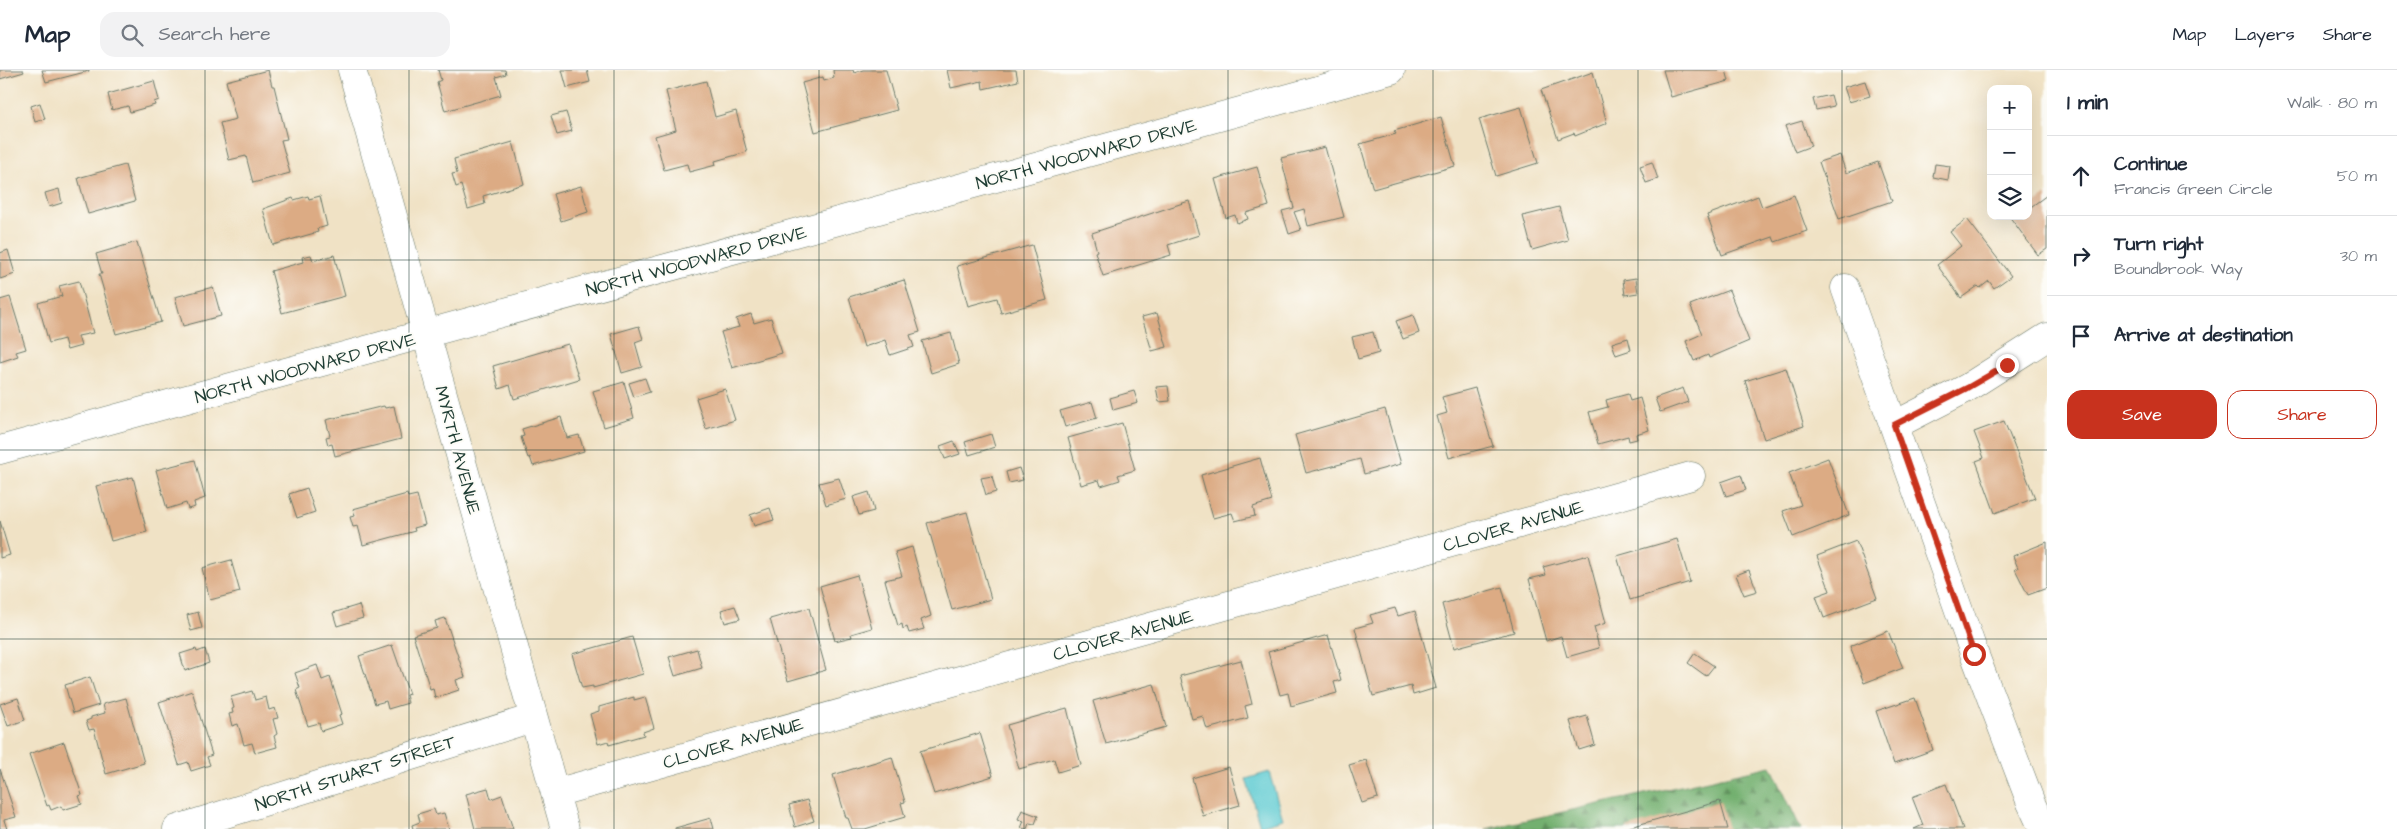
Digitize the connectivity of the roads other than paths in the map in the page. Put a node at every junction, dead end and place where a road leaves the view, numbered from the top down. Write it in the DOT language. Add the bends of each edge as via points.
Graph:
graph roads {
  1 [pos="352,70"];
  2 [pos="1391,70"];
  3 [pos="1845,288"];
  4 [pos="426,335"];
  5 [pos="2047,337"];
  6 [pos="1894,425"];
  7 [pos="0,450"];
  8 [pos="1691,476"];
  9 [pos="532,718"];
  10 [pos="555,793"];
  11 [pos="177,829"];
  12 [pos="565,829"];
  13 [pos="2043,829"];
  1 -- 4 [label="street, MYRTH AVENUE"];
  2 -- 4 [label="street, NORTH WOODWARD DRIVE"];
  3 -- 6 [label="street"];
  4 -- 7 [label="street, NORTH WOODWARD DRIVE"];
  4 -- 9 [label="street, MYRTH AVENUE"];
  5 -- 6 [label="street" via="1967,388"];
  6 -- 13 [label="street" via="1974,654"];
  8 -- 10 [label="street, CLOVER AVENUE"];
  9 -- 10 [label="street, MYRTH AVENUE"];
  9 -- 11 [label="street, NORTH STUART STREET"];
  10 -- 12 [label="street, MYRTH AVENUE"];
}
